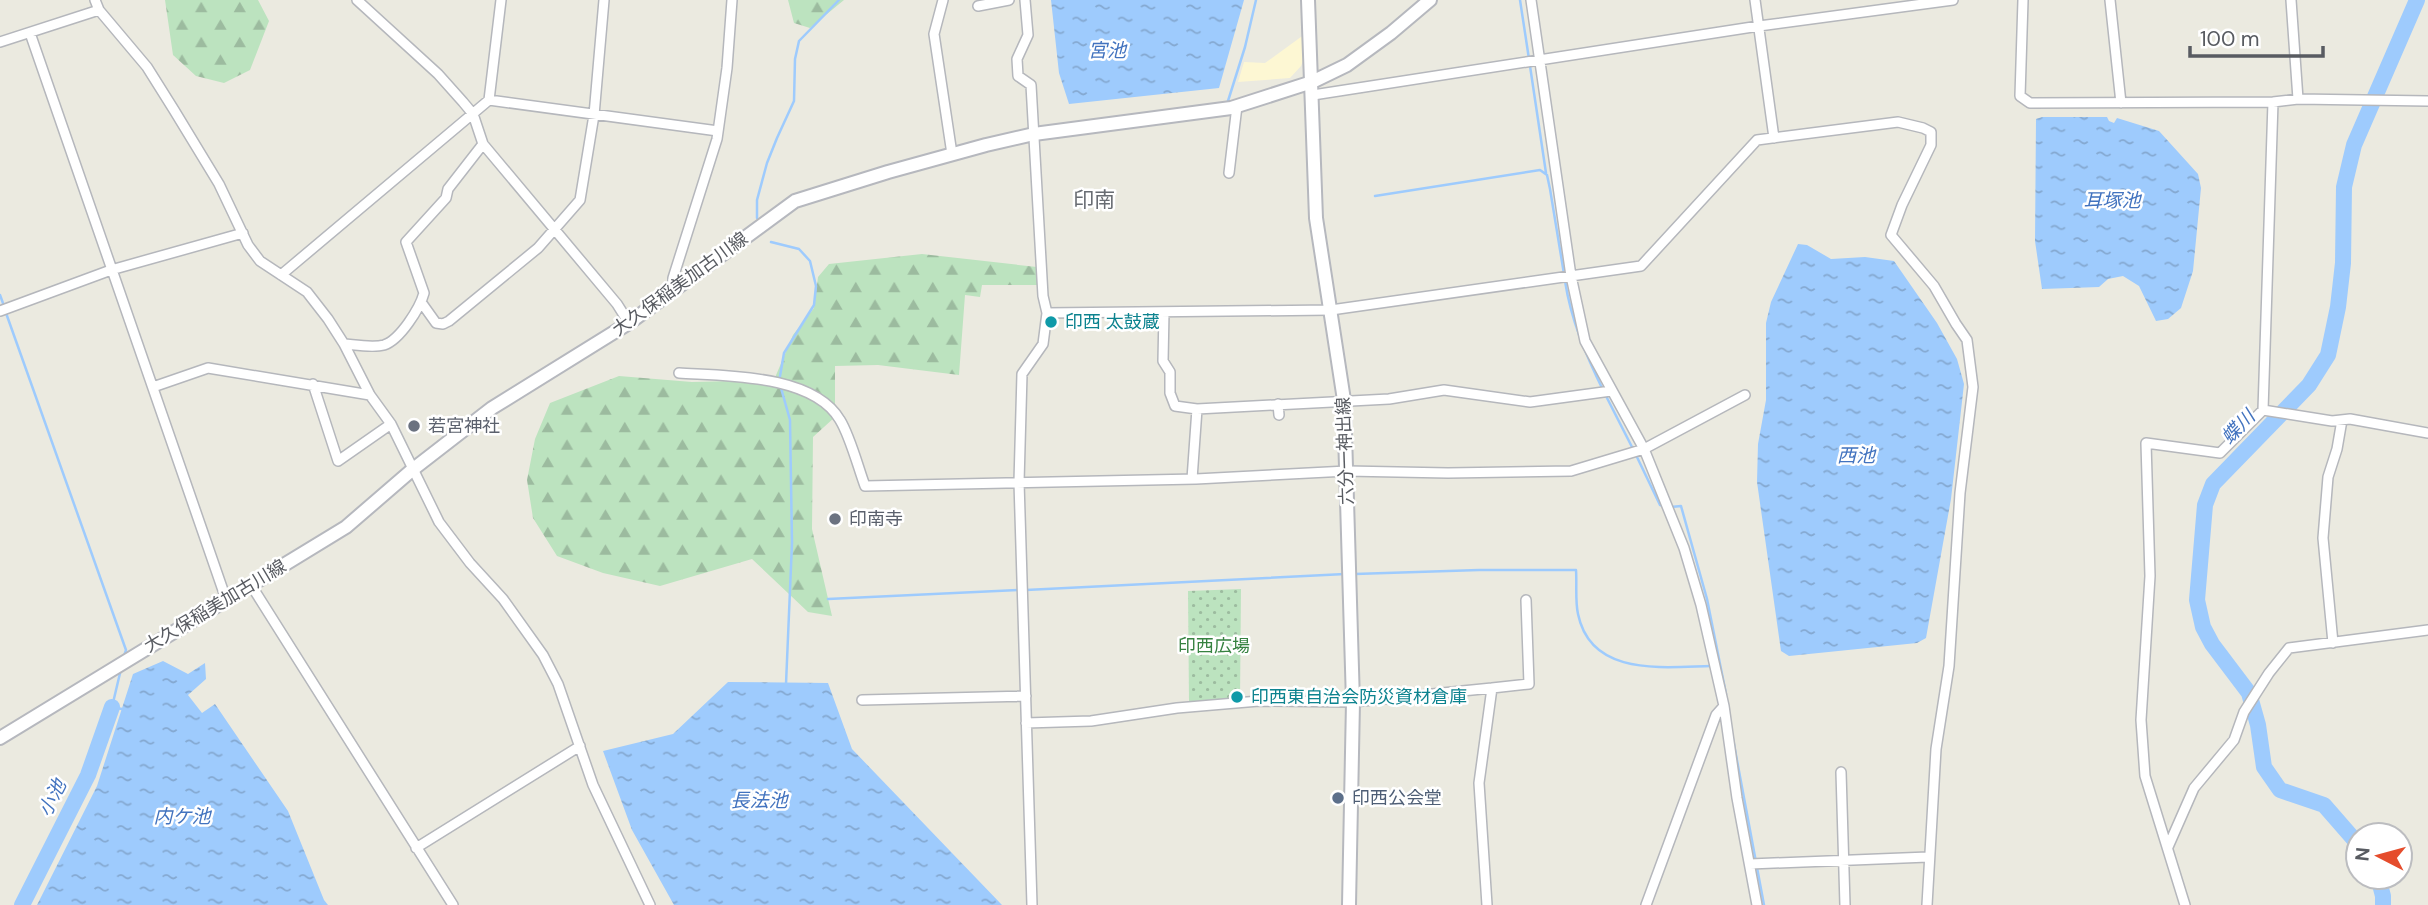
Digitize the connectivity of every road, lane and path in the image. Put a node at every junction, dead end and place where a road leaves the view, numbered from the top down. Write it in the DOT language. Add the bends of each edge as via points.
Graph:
graph roads {
  1 [pos="95,0"];
  2 [pos="357,0"];
  3 [pos="501,0"];
  4 [pos="604,0"];
  5 [pos="732,0"];
  6 [pos="943,0"];
  7 [pos="1009,0"];
  8 [pos="1026,0"];
  9 [pos="1308,0"];
  10 [pos="1430,0"];
  11 [pos="1531,0"];
  12 [pos="1755,0"];
  13 [pos="1953,0"];
  14 [pos="2023,0"];
  15 [pos="2110,0"];
  16 [pos="2291,0"];
  17 [pos="978,6"];
  18 [pos="99,10"];
  19 [pos="1759,26"];
  20 [pos="30,33"];
  21 [pos="0,42"];
  22 [pos="1540,60"];
  23 [pos="1312,89"];
  24 [pos="2298,99"];
  25 [pos="489,100"];
  26 [pos="2428,101"];
  27 [pos="2273,102"];
  28 [pos="2121,103"];
  29 [pos="1237,106"];
  30 [pos="473,114"];
  31 [pos="594,115"];
  32 [pos="718,131"];
  33 [pos="1034,134"];
  34 [pos="1774,138"];
  35 [pos="483,144"];
  36 [pos="952,154"];
  37 [pos="1229,173"];
  38 [pos="555,230"];
  39 [pos="243,233"];
  40 [pos="111,270"];
  41 [pos="281,275"];
  42 [pos="1571,276"];
  43 [pos="673,291"];
  44 [pos="421,302"];
  45 [pos="0,310"];
  46 [pos="1331,310"];
  47 [pos="1164,312"];
  48 [pos="1047,313"];
  49 [pos="629,323"];
  50 [pos="344,344"];
  51 [pos="678,373"];
  52 [pos="313,384"];
  53 [pos="153,387"];
  54 [pos="1611,391"];
  55 [pos="370,395"];
  56 [pos="1745,395"];
  57 [pos="1344,400"];
  58 [pos="1278,404"];
  59 [pos="1197,409"];
  60 [pos="2263,410"];
  61 [pos="1279,415"];
  62 [pos="2342,420"];
  63 [pos="391,424"];
  64 [pos="2428,433"];
  65 [pos="1644,449"];
  66 [pos="412,470"];
  67 [pos="1347,471"];
  68 [pos="1192,479"];
  69 [pos="1019,481"];
  70 [pos="251,585"];
  71 [pos="226,598"];
  72 [pos="1526,600"];
  73 [pos="2428,630"];
  74 [pos="2333,643"];
  75 [pos="1492,688"];
  76 [pos="1026,696"];
  77 [pos="862,701"];
  78 [pos="1353,702"];
  79 [pos="1724,706"];
  80 [pos="1026,723"];
  81 [pos="0,738"];
  82 [pos="580,746"];
  83 [pos="1841,772"];
  84 [pos="2168,847"];
  85 [pos="416,848"];
  86 [pos="1928,857"];
  87 [pos="1844,859"];
  88 [pos="1750,864"];
  89 [pos="453,905"];
  90 [pos="650,905"];
  91 [pos="1032,905"];
  92 [pos="1349,905"];
  93 [pos="1487,905"];
  94 [pos="1646,905"];
  95 [pos="1757,905"];
  96 [pos="1846,905"];
  97 [pos="1927,905"];
  98 [pos="2185,905"];
  1 -- 18 [label="street"];
  2 -- 30 [label="street" via="438,74"];
  3 -- 25 [label="street"];
  4 -- 31 [label="street"];
  5 -- 32 [label="street"];
  6 -- 36 [label="street" via="934,34"];
  7 -- 17 [label="street"];
  8 -- 33 [label="street" via="1028,35 1017,59 1018,76 1031,85"];
  9 -- 23 [label="main road, 六分一神出線"];
  10 -- 23 [label="main road, 大久保稲美加古川線"];
  11 -- 22 [label="street"];
  12 -- 19 [label="street"];
  13 -- 19 [label="street"];
  14 -- 28 [label="street" via="2020,96 2030,103"];
  15 -- 28 [label="street"];
  16 -- 24 [label="street"];
  18 -- 20 [label="street"];
  18 -- 39 [label="street" via="147,67 213,172"];
  19 -- 22 [label="street"];
  19 -- 34 [label="street"];
  20 -- 21 [label="street"];
  20 -- 40 [label="street"];
  22 -- 23 [label="street"];
  22 -- 42 [label="street"];
  23 -- 29 [label="main road, 大久保稲美加古川線"];
  23 -- 46 [label="main road, 六分一神出線" via="1316,218"];
  24 -- 26 [label="street"];
  24 -- 27 [label="street"];
  25 -- 30 [label="street"];
  25 -- 31 [label="street"];
  27 -- 28 [label="street"];
  27 -- 60 [label="street"];
  29 -- 33 [label="main road, 大久保稲美加古川線"];
  29 -- 37 [label="street"];
  30 -- 35 [label="street"];
  30 -- 41 [label="street"];
  31 -- 32 [label="street"];
  31 -- 38 [label="street" via="580,200"];
  32 -- 43 [label="street" via="673,278"];
  33 -- 36 [label="main road, 大久保稲美加古川線"];
  33 -- 48 [label="street"];
  34 -- 42 [label="street" via="1756,139 1641,266"];
  34 -- 86 [label="street" via="1898,122 1931,132 1931,145 1891,235 1934,286 1967,340 1973,387 1959,493 1949,666 1936,749"];
  35 -- 38 [label="street"];
  35 -- 44 [label="street" via="446,198 406,242 424,293"];
  36 -- 43 [label="main road, 大久保稲美加古川線" via="795,201"];
  38 -- 44 [label="street" via="449,321 436,323"];
  38 -- 49 [label="street"];
  39 -- 40 [label="street"];
  39 -- 41 [label="street" via="260,261"];
  40 -- 45 [label="street"];
  40 -- 53 [label="street"];
  41 -- 50 [label="street" via="307,292"];
  42 -- 46 [label="street"];
  42 -- 54 [label="street" via="1585,341"];
  43 -- 49 [label="main road, 大久保稲美加古川線"];
  44 -- 50 [label="street" via="394,339 383,346"];
  46 -- 47 [label="street"];
  46 -- 57 [label="main road, 六分一神出線"];
  47 -- 48 [label="street"];
  47 -- 59 [label="street" via="1163,361 1170,372 1170,393 1175,406"];
  48 -- 69 [label="street" via="1043,344 1022,374"];
  49 -- 66 [label="main road, 大久保稲美加古川線" via="492,408"];
  50 -- 55 [label="street"];
  51 -- 69 [label="street" via="763,379 819,398 840,419 865,486"];
  52 -- 53 [label="street" via="208,368"];
  52 -- 55 [label="street"];
  52 -- 63 [label="street" via="338,461"];
  53 -- 71 [label="street"];
  54 -- 57 [label="street" via="1530,402 1444,390"];
  54 -- 65 [label="street"];
  55 -- 63 [label="street"];
  56 -- 65 [label="street"];
  57 -- 58 [label="street"];
  57 -- 67 [label="main road, 六分一神出線"];
  58 -- 59 [label="street"];
  58 -- 61 [label="street"];
  59 -- 68 [label="street"];
  60 -- 62 [label="street"];
  60 -- 84 [label="street" via="2220,453 2146,443 2150,576 2141,720 2145,776"];
  62 -- 64 [label="street"];
  62 -- 74 [label="street" via="2328,477 2323,538"];
  63 -- 66 [label="street"];
  65 -- 67 [label="street" via="1571,471"];
  65 -- 79 [label="street" via="1684,548"];
  66 -- 70 [label="main road, 大久保稲美加古川線" via="346,527"];
  66 -- 82 [label="street" via="439,522 544,655"];
  67 -- 68 [label="street"];
  67 -- 78 [label="main road, 六分一神出線"];
  68 -- 69 [label="street"];
  69 -- 76 [label="street"];
  70 -- 71 [label="main road, 大久保稲美加古川線"];
  70 -- 85 [label="street"];
  71 -- 81 [label="main road, 大久保稲美加古川線"];
  72 -- 75 [label="street" via="1529,684"];
  73 -- 74 [label="street"];
  74 -- 84 [label="street" via="2289,648 2244,712 2234,740 2194,789"];
  75 -- 78 [label="street"];
  75 -- 93 [label="street" via="1479,783"];
  76 -- 77 [label="street"];
  76 -- 80 [label="street"];
  78 -- 80 [label="street" via="1259,701 1091,721"];
  78 -- 92 [label="main road, 六分一神出線"];
  79 -- 88 [label="street"];
  79 -- 94 [label="street" via="1716,715"];
  80 -- 91 [label="street"];
  82 -- 85 [label="street"];
  82 -- 90 [label="street" via="593,785"];
  83 -- 87 [label="street"];
  84 -- 98 [label="street"];
  85 -- 89 [label="street"];
  86 -- 87 [label="street"];
  86 -- 97 [label="street"];
  87 -- 88 [label="street"];
  87 -- 96 [label="street"];
  88 -- 95 [label="street"];
}
